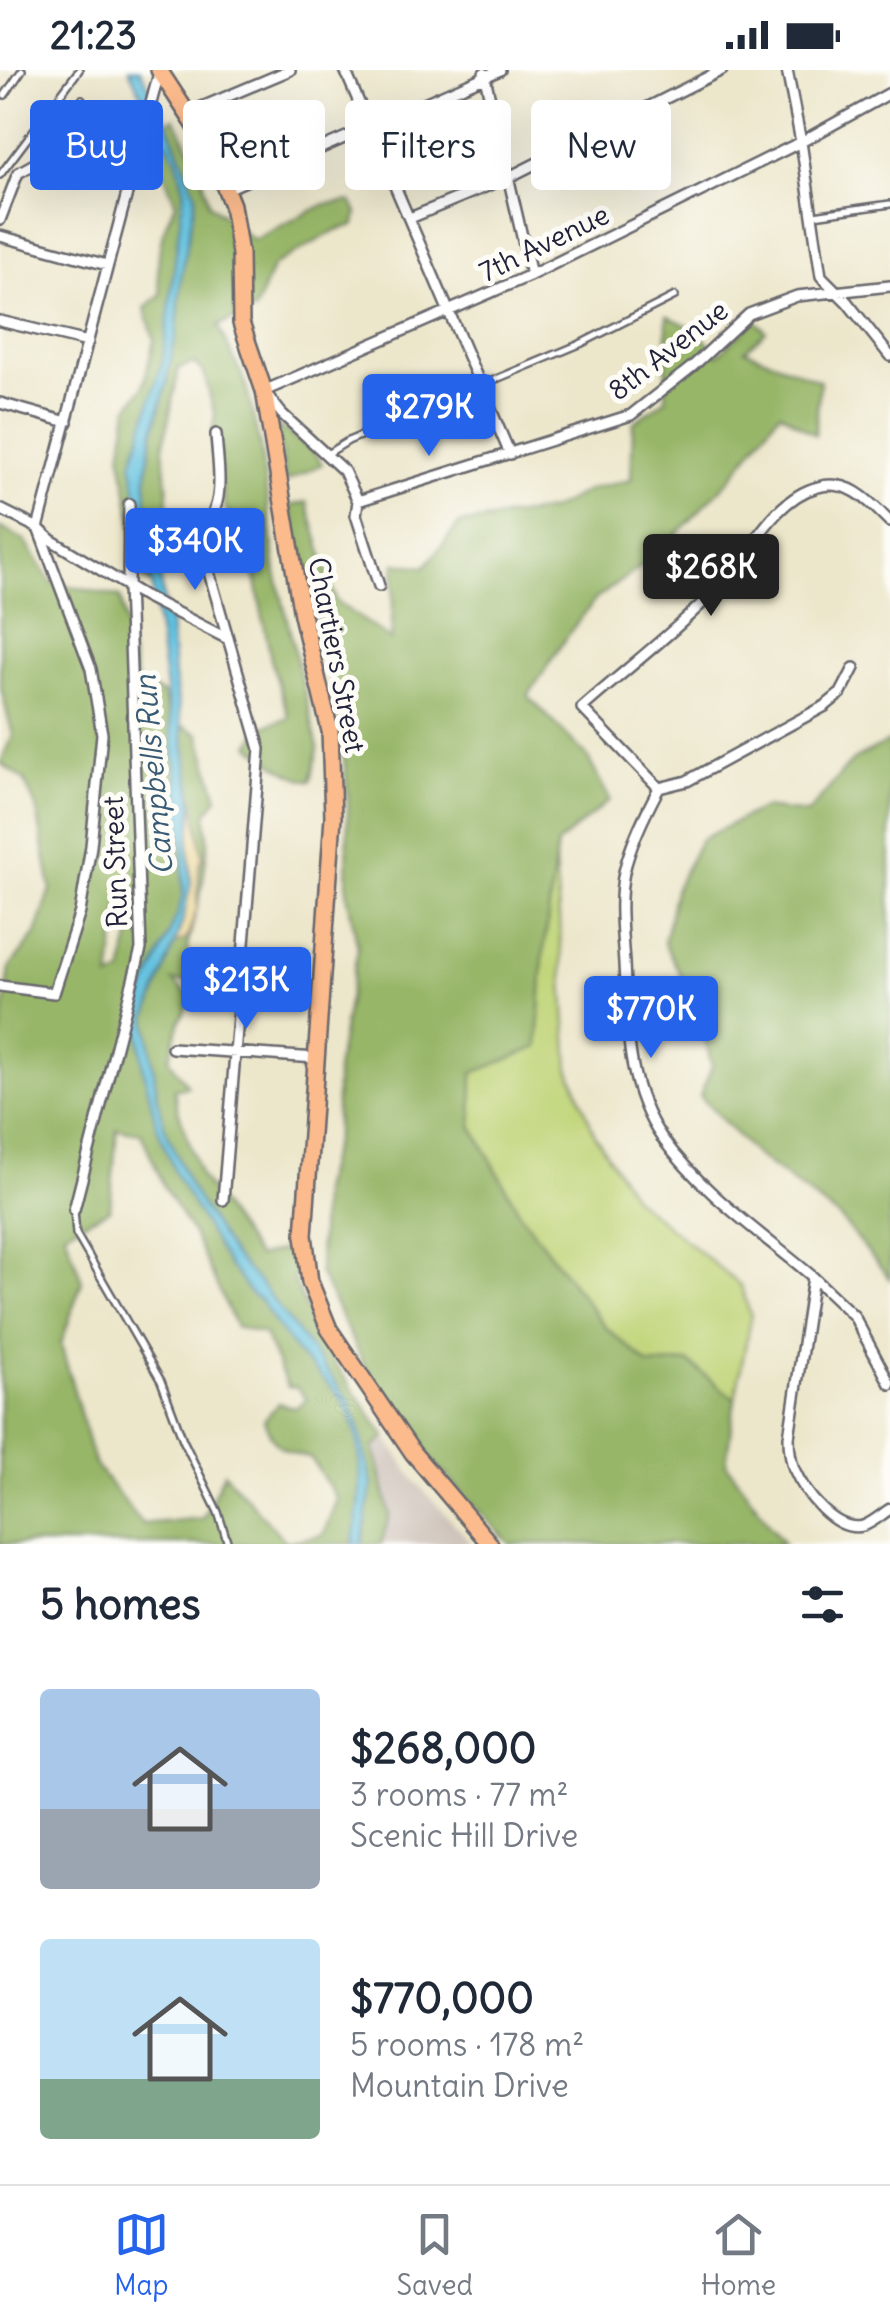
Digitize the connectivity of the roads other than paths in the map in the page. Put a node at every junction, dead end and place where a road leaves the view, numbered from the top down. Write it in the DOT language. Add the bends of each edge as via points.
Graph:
graph roads {
  1 [pos="22,70"];
  2 [pos="79,70"];
  3 [pos="160,70"];
  4 [pos="290,70"];
  5 [pos="345,70"];
  6 [pos="500,70"];
  7 [pos="722,70"];
  8 [pos="786,70"];
  9 [pos="484,73"];
  10 [pos="890,93"];
  11 [pos="5,95"];
  12 [pos="152,100"];
  13 [pos="220,100"];
  14 [pos="357,100"];
  15 [pos="427,100"];
  16 [pos="490,100"];
  17 [pos="183,106"];
  18 [pos="801,142"];
  19 [pos="30,166"];
  20 [pos="0,175"];
  21 [pos="511,176"];
  22 [pos="128,190"];
  23 [pos="228,190"];
  24 [pos="397,190"];
  25 [pos="477,190"];
  26 [pos="511,190"];
  27 [pos="890,204"];
  28 [pos="812,215"];
  29 [pos="410,218"];
  30 [pos="0,220"];
  31 [pos="0,236"];
  32 [pos="108,266"];
  33 [pos="531,274"];
  34 [pos="890,286"];
  35 [pos="834,291"];
  36 [pos="675,296"];
  37 [pos="448,314"];
  38 [pos="0,321"];
  39 [pos="88,342"];
  40 [pos="890,356"];
  41 [pos="480,386"];
  42 [pos="264,391"];
  43 [pos="0,403"];
  44 [pos="67,422"];
  45 [pos="216,434"];
  46 [pos="326,454"];
  47 [pos="510,454"];
  48 [pos="358,501"];
  49 [pos="129,504"];
  50 [pos="0,509"];
  51 [pos="890,522"];
  52 [pos="38,528"];
  53 [pos="128,586"];
  54 [pos="378,586"];
  55 [pos="228,639"];
  56 [pos="854,668"];
  57 [pos="659,788"];
  58 [pos="0,986"];
  59 [pos="172,1048"];
  60 [pos="236,1050"];
  61 [pos="316,1058"];
  62 [pos="222,1200"];
  63 [pos="74,1210"];
  64 [pos="813,1276"];
  65 [pos="890,1384"];
  66 [pos="890,1509"];
  67 [pos="228,1544"];
  68 [pos="490,1544"];
  1 -- 11 [label="lane"];
  2 -- 20 [label="lane"];
  3 -- 12 [label="street"];
  3 -- 17 [label="main road, Chartiers Street"];
  4 -- 13 [label="street"];
  5 -- 14 [label="street"];
  6 -- 9 [label="street"];
  7 -- 21 [label="street"];
  8 -- 18 [label="street"];
  9 -- 15 [label="street"];
  9 -- 16 [label="street"];
  10 -- 18 [label="street, 7th Avenue"];
  18 -- 28 [label="street"];
  18 -- 33 [label="street, 7th Avenue"];
  19 -- 30 [label="street" via="18,174"];
  22 -- 32 [label="street"];
  23 -- 42 [label="main road, Chartiers Street" via="238,236 241,323"];
  24 -- 29 [label="street"];
  25 -- 29 [label="street"];
  26 -- 33 [label="street"];
  27 -- 28 [label="lane"];
  28 -- 35 [label="street" via="821,276"];
  29 -- 37 [label="street"];
  31 -- 32 [label="street"];
  32 -- 39 [label="street"];
  33 -- 37 [label="street, 7th Avenue"];
  34 -- 35 [label="street, 8th Avenue"];
  35 -- 40 [label="street"];
  35 -- 47 [label="street, 8th Avenue" via="749,314 631,415"];
  36 -- 41 [label="lane"];
  37 -- 41 [label="street"];
  37 -- 42 [label="street, 7th Avenue"];
  38 -- 39 [label="street"];
  39 -- 44 [label="street"];
  41 -- 46 [label="lane"];
  41 -- 47 [label="street"];
  42 -- 46 [label="street"];
  42 -- 61 [label="main road, Chartiers Street" via="333,761"];
  43 -- 44 [label="street"];
  44 -- 52 [label="street"];
  45 -- 55 [label="street" via="219,498 216,514 198,534"];
  46 -- 48 [label="street" via="344,471"];
  47 -- 48 [label="street, 8th Avenue"];
  48 -- 54 [label="street" via="356,515"];
  49 -- 53 [label="street, Run Street"];
  50 -- 52 [label="street"];
  51 -- 57 [label="street" via="847,488 801,493 720,586 582,708"];
  52 -- 53 [label="street"];
  52 -- 58 [label="street" via="91,669 102,734 80,912 54,993"];
  53 -- 55 [label="street"];
  53 -- 63 [label="street, Run Street" via="140,949"];
  55 -- 60 [label="street" via="260,749"];
  56 -- 57 [label="street" via="825,706 688,781"];
  57 -- 64 [label="street" via="640,824 620,898 628,1032 642,1100 678,1159"];
  59 -- 60 [label="street"];
  60 -- 61 [label="street"];
  60 -- 62 [label="street"];
  61 -- 68 [label="main road, Chartiers Street" via="304,1235 310,1282 329,1330 413,1453"];
  63 -- 67 [label="lane" via="76,1234 161,1382"];
  64 -- 65 [label="street" via="854,1316"];
  64 -- 66 [label="street" via="789,1437 795,1472 841,1525 866,1525"];
}
